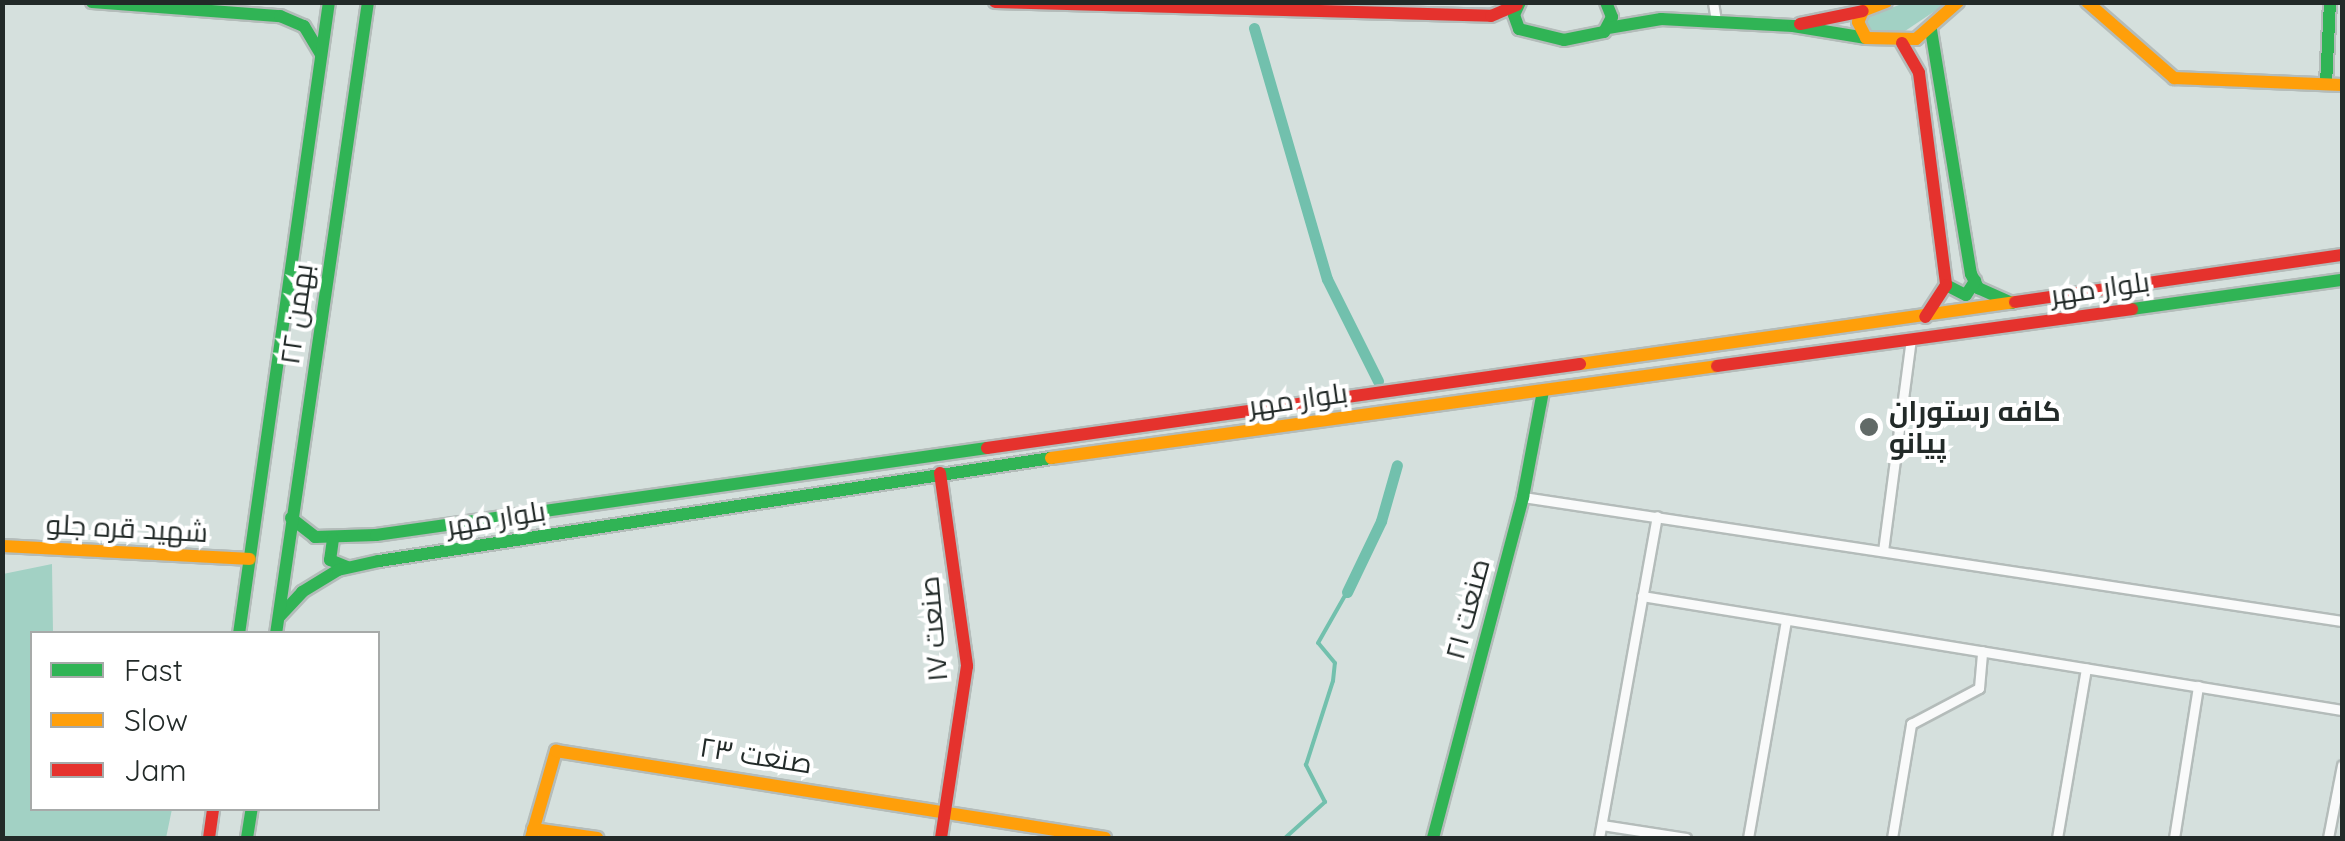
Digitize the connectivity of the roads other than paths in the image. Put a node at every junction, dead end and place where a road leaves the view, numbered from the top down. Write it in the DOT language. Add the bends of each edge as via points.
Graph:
graph roads {
  1 [pos="92,2"];
  2 [pos="329,2"];
  3 [pos="368,2"];
  4 [pos="995,2"];
  5 [pos="1714,2"];
  6 [pos="1886,2"];
  7 [pos="1958,2"];
  8 [pos="2088,2"];
  9 [pos="2330,2"];
  10 [pos="1518,4"];
  11 [pos="1608,5"];
  12 [pos="250,7"];
  13 [pos="1863,11"];
  14 [pos="1490,16"];
  15 [pos="1639,18"];
  16 [pos="1716,22"];
  17 [pos="1516,25"];
  18 [pos="1792,26"];
  19 [pos="1608,28"];
  20 [pos="1931,30"];
  21 [pos="1866,38"];
  22 [pos="1902,44"];
  23 [pos="323,57"];
  24 [pos="2326,84"];
  25 [pos="2342,84"];
  26 [pos="2342,255"];
  27 [pos="2187,278"];
  28 [pos="2342,280"];
  29 [pos="1974,282"];
  30 [pos="1946,285"];
  31 [pos="2190,301"];
  32 [pos="2014,304"];
  33 [pos="1922,320"];
  34 [pos="1911,339"];
  35 [pos="1543,391"];
  36 [pos="1348,397"];
  37 [pos="1349,417"];
  38 [pos="940,473"];
  39 [pos="1523,497"];
  40 [pos="1656,516"];
  41 [pos="291,518"];
  42 [pos="333,539"];
  43 [pos="2,546"];
  44 [pos="1883,551"];
  45 [pos="250,559"];
  46 [pos="347,567"];
  47 [pos="1642,596"];
  48 [pos="278,618"];
  49 [pos="1786,620"];
  50 [pos="2342,621"];
  51 [pos="239,631"];
  52 [pos="276,631"];
  53 [pos="1982,650"];
  54 [pos="2086,668"];
  55 [pos="2198,686"];
  56 [pos="2342,710"];
  57 [pos="2342,766"];
  58 [pos="948,810"];
  59 [pos="213,811"];
  60 [pos="252,811"];
  61 [pos="1016,822"];
  62 [pos="1602,825"];
  63 [pos="532,834"];
  64 [pos="209,838"];
  65 [pos="247,838"];
  66 [pos="598,838"];
  67 [pos="942,838"];
  68 [pos="1012,838"];
  69 [pos="1105,838"];
  70 [pos="1433,838"];
  71 [pos="1600,838"];
  72 [pos="1686,838"];
  73 [pos="1748,838"];
  74 [pos="1892,838"];
  75 [pos="2057,838"];
  76 [pos="2174,838"];
  77 [pos="2328,838"];
  1 -- 12 [label="main road"];
  2 -- 23 [label="main road, ۲۲ بهمن"];
  3 -- 41 [label="main road, ۲۲ بهمن"];
  4 -- 14 [label="main road"];
  5 -- 16 [label="street"];
  6 -- 13 [label="main road"];
  7 -- 20 [label="main road"];
  8 -- 24 [label="main road" via="2174,78"];
  9 -- 24 [label="main road"];
  10 -- 14 [label="main road"];
  10 -- 17 [label="main road"];
  11 -- 15 [label="main road"];
  11 -- 19 [label="main road"];
  12 -- 23 [label="main road" via="304,26"];
  13 -- 18 [label="main road"];
  13 -- 21 [label="main road" via="1858,22"];
  14 -- 17 [label="main road"];
  15 -- 16 [label="main road"];
  15 -- 19 [label="main road"];
  16 -- 18 [label="main road"];
  17 -- 19 [label="main road" via="1528,35 1564,40"];
  18 -- 21 [label="main road"];
  20 -- 22 [label="main road"];
  20 -- 29 [label="main road"];
  21 -- 22 [label="main road"];
  22 -- 30 [label="main road" via="1920,73"];
  23 -- 45 [label="main road, ۲۲ بهمن"];
  24 -- 25 [label="main road"];
  26 -- 27 [label="main road, بلوار مهر"];
  27 -- 31 [label="main road"];
  27 -- 32 [label="main road, بلوار مهر"];
  28 -- 31 [label="main road, بلوار مهر"];
  29 -- 30 [label="main road" via="1966,295"];
  29 -- 32 [label="main road"];
  30 -- 33 [label="main road" via="1940,304"];
  31 -- 34 [label="main road, بلوار مهر"];
  32 -- 33 [label="main road, بلوار مهر"];
  33 -- 36 [label="main road, بلوار مهر"];
  34 -- 35 [label="main road, بلوار مهر"];
  34 -- 44 [label="street"];
  35 -- 37 [label="main road, بلوار مهر"];
  35 -- 39 [label="main road, صنعت ۲۱"];
  36 -- 37 [label="main road"];
  36 -- 42 [label="main road, بلوار مهر"];
  37 -- 38 [label="main road, بلوار مهر"];
  38 -- 46 [label="main road, بلوار مهر"];
  38 -- 58 [label="main road, صنعت ۱۷" via="968,666"];
  39 -- 40 [label="street"];
  39 -- 70 [label="main road, صنعت ۲۱"];
  40 -- 44 [label="street"];
  40 -- 47 [label="street"];
  41 -- 42 [label="main road" via="315,537"];
  41 -- 48 [label="main road, ۲۲ بهمن"];
  42 -- 46 [label="main road" via="330,560"];
  43 -- 45 [label="main road, شهید قره جلو"];
  44 -- 50 [label="street"];
  45 -- 51 [label="main road, ۲۲ بهمن"];
  46 -- 48 [label="main road, بلوار مهر" via="302,592"];
  47 -- 49 [label="street"];
  47 -- 62 [label="street"];
  48 -- 52 [label="main road, ۲۲ بهمن"];
  49 -- 53 [label="street"];
  49 -- 73 [label="street"];
  53 -- 54 [label="street"];
  53 -- 74 [label="street" via="1979,688 1911,724"];
  54 -- 55 [label="street"];
  54 -- 75 [label="street"];
  55 -- 56 [label="street"];
  55 -- 76 [label="street"];
  57 -- 77 [label="street"];
  58 -- 61 [label="main road, صنعت ۲۳"];
  58 -- 63 [label="main road, صنعت ۲۳" via="556,751"];
  58 -- 67 [label="main road, صنعت ۱۷"];
  59 -- 64 [label="main road"];
  60 -- 65 [label="main road"];
  61 -- 68 [label="main road"];
  61 -- 69 [label="main road, صنعت ۲۳"];
  62 -- 71 [label="street"];
  62 -- 72 [label="street"];
  63 -- 66 [label="main road"];
}
